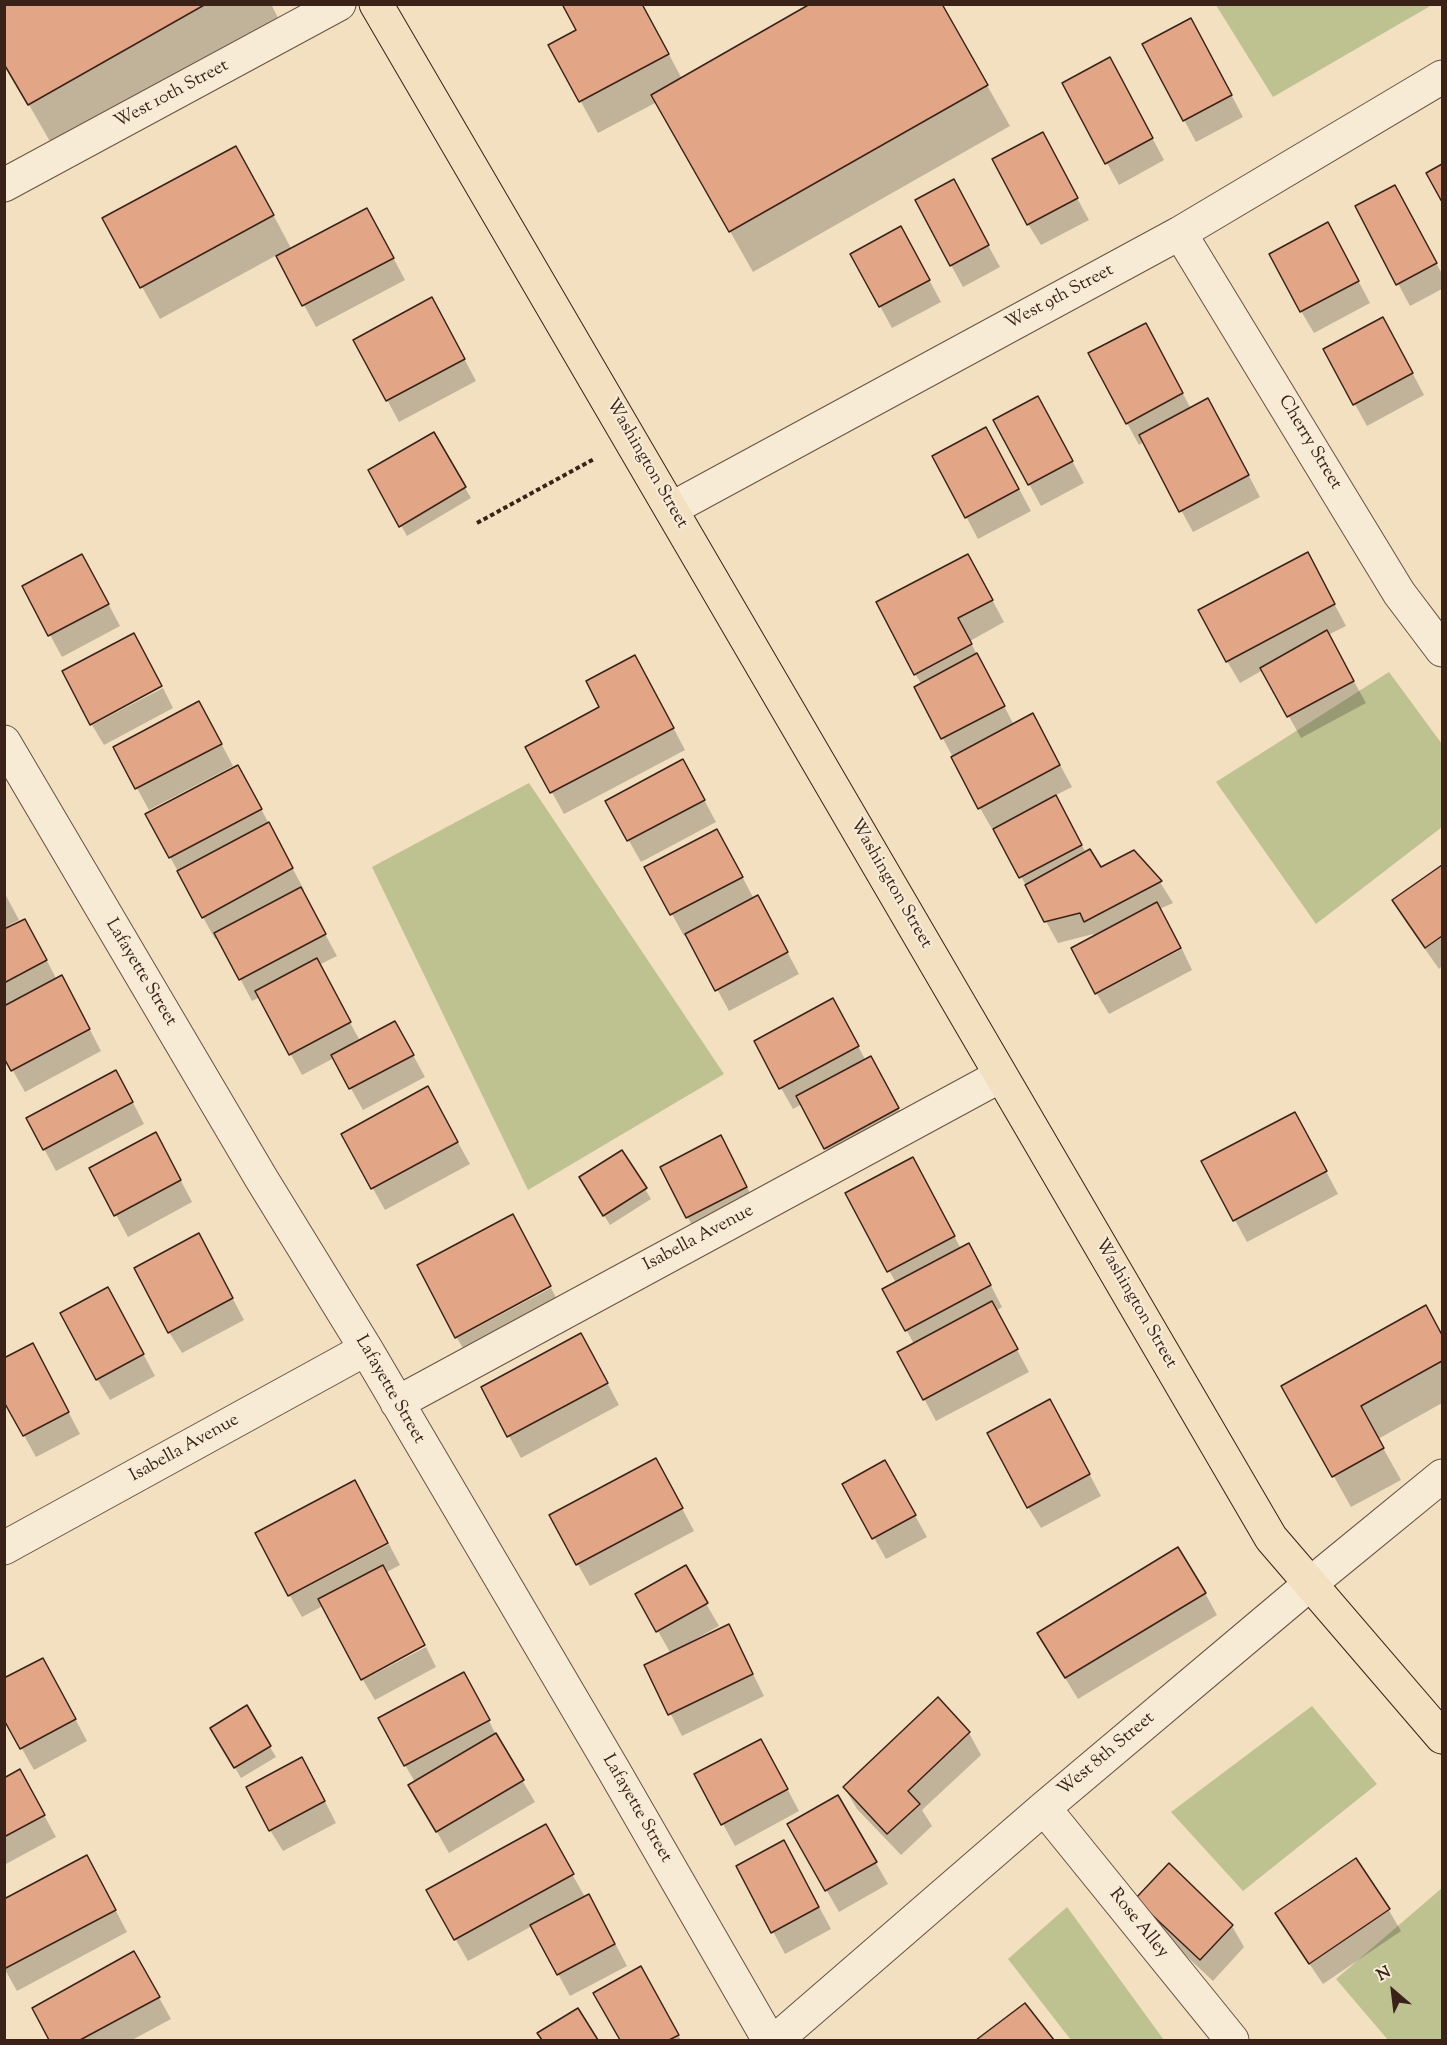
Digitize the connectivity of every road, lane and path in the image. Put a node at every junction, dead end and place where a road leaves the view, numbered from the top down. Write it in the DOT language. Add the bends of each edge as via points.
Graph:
graph roads {
  1 [pos="339,4"];
  2 [pos="376,4"];
  3 [pos="1443,77"];
  4 [pos="4,185"];
  5 [pos="1180,233"];
  6 [pos="631,439"];
  7 [pos="672,509"];
  8 [pos="477,522"];
  9 [pos="1443,650"];
  10 [pos="4,742"];
  11 [pos="1000,1076"];
  12 [pos="366,1349"];
  13 [pos="398,1403"];
  14 [pos="1443,1476"];
  15 [pos="4,1548"];
  16 [pos="1310,1584"];
  17 [pos="1443,1737"];
  18 [pos="1044,1808"];
  19 [pos="769,2040"];
  20 [pos="776,2040"];
  21 [pos="1232,2040"];
  1 -- 4 [label="street, West 10th Street"];
  2 -- 6 [label="main road, Washington Street"];
  3 -- 5 [label="street, West 9th Street"];
  5 -- 7 [label="street, West 9th Street"];
  5 -- 9 [label="street, Cherry Street" via="1399,593"];
  6 -- 7 [label="main road, Washington Street"];
  6 -- 8 [label="path"];
  7 -- 11 [label="main road, Washington Street"];
  10 -- 12 [label="street, Lafayette Street"];
  11 -- 13 [label="street, Isabella Avenue"];
  11 -- 16 [label="main road, Washington Street" via="1271,1538"];
  12 -- 13 [label="street, Lafayette Street"];
  12 -- 15 [label="street, Isabella Avenue"];
  13 -- 19 [label="street, Lafayette Street"];
  14 -- 16 [label="street, West 8th Street"];
  16 -- 17 [label="main road, Washington Street"];
  16 -- 18 [label="street, West 8th Street"];
  18 -- 20 [label="street, West 8th Street"];
  18 -- 21 [label="street, Rose Alley"];
}
